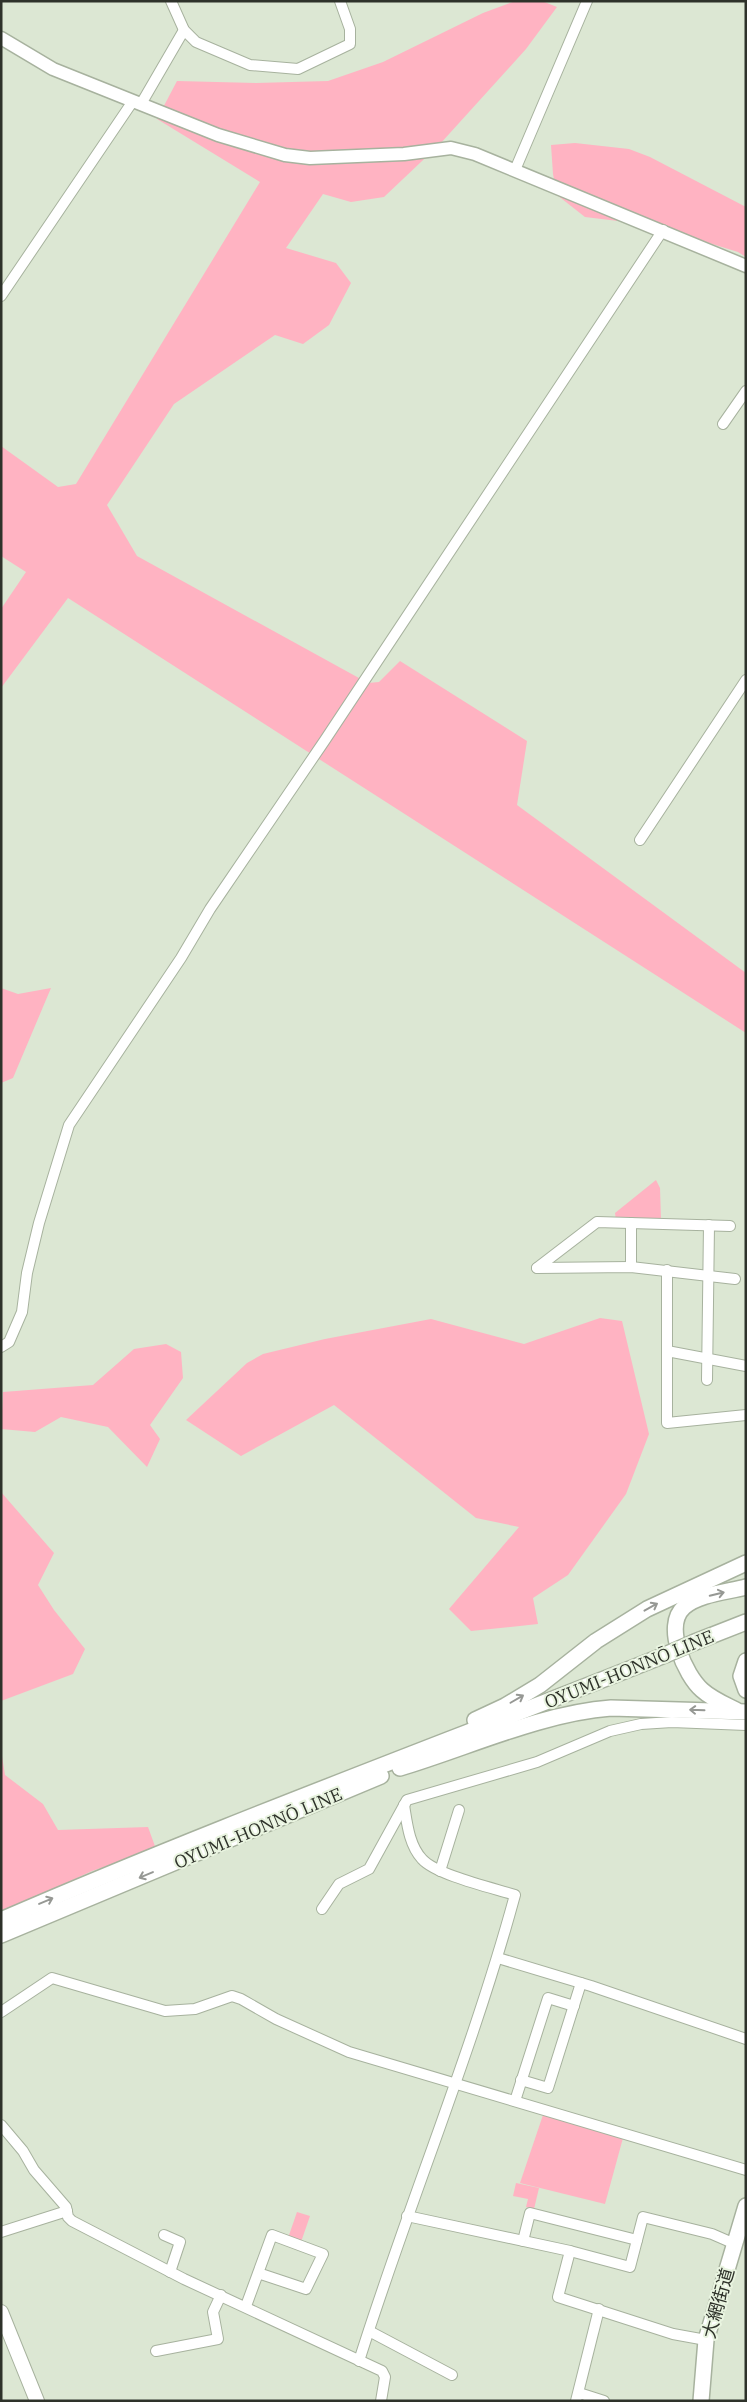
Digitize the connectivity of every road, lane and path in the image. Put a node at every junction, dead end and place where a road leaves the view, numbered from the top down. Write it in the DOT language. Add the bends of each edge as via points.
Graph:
graph roads {
  1 [pos="171,1"];
  2 [pos="340,1"];
  3 [pos="587,1"];
  4 [pos="184,30"];
  5 [pos="1,38"];
  6 [pos="137,102"];
  7 [pos="515,170"];
  8 [pos="663,230"];
  9 [pos="746,266"];
  10 [pos="1,296"];
  11 [pos="746,392"];
  12 [pos="723,424"];
  13 [pos="746,680"];
  14 [pos="640,840"];
  15 [pos="631,1223"];
  16 [pos="709,1225"];
  17 [pos="730,1226"];
  18 [pos="631,1267"];
  19 [pos="667,1270"];
  20 [pos="709,1275"];
  21 [pos="735,1279"];
  22 [pos="1,1347"];
  23 [pos="667,1351"];
  24 [pos="709,1359"];
  25 [pos="746,1366"];
  26 [pos="707,1380"];
  27 [pos="746,1415"];
  28 [pos="746,1563"];
  29 [pos="746,1587"];
  30 [pos="746,1622"];
  31 [pos="746,1661"];
  32 [pos="746,1690"];
  33 [pos="744,1716"];
  34 [pos="398,1764"];
  35 [pos="404,1805"];
  36 [pos="459,1810"];
  37 [pos="440,1870"];
  38 [pos="322,1909"];
  39 [pos="1,1920"];
  40 [pos="1,1935"];
  41 [pos="498,1958"];
  42 [pos="581,1983"];
  43 [pos="574,2006"];
  44 [pos="1,2012"];
  45 [pos="746,2039"];
  46 [pos="521,2080"];
  47 [pos="454,2084"];
  48 [pos="514,2101"];
  49 [pos="1,2125"];
  50 [pos="746,2170"];
  51 [pos="746,2206"];
  52 [pos="67,2211"];
  53 [pos="407,2216"];
  54 [pos="1,2232"];
  55 [pos="164,2235"];
  56 [pos="637,2240"];
  57 [pos="523,2241"];
  58 [pos="735,2244"];
  59 [pos="570,2251"];
  60 [pos="170,2272"];
  61 [pos="258,2273"];
  62 [pos="222,2295"];
  63 [pos="246,2306"];
  64 [pos="599,2309"];
  65 [pos="1,2312"];
  66 [pos="369,2331"];
  67 [pos="706,2340"];
  68 [pos="156,2351"];
  69 [pos="359,2361"];
  70 [pos="452,2376"];
  71 [pos="577,2397"];
  72 [pos="37,2401"];
  73 [pos="381,2401"];
  74 [pos="604,2401"];
  75 [pos="701,2401"];
  1 -- 4 [label="street"];
  2 -- 4 [label="street" via="350,29 350,44 298,69 250,65 196,42"];
  3 -- 7 [label="street"];
  4 -- 6 [label="street"];
  5 -- 6 [label="street" via="53,69"];
  6 -- 7 [label="street" via="218,135 286,155 310,158 404,154 451,148"];
  6 -- 10 [label="street"];
  7 -- 8 [label="street"];
  8 -- 9 [label="street"];
  8 -- 22 [label="street" via="69,1125 39,1223 22,1312 9,1342"];
  11 -- 12 [label="street"];
  13 -- 14 [label="street"];
  15 -- 16 [label="street"];
  15 -- 18 [label="street"];
  15 -- 18 [label="street" via="596,1222 537,1268"];
  16 -- 17 [label="street"];
  16 -- 20 [label="street"];
  18 -- 19 [label="street"];
  19 -- 20 [label="street"];
  19 -- 23 [label="street"];
  20 -- 21 [label="street"];
  20 -- 24 [label="street"];
  23 -- 24 [label="street"];
  23 -- 27 [label="street" via="667,1423"];
  24 -- 25 [label="street"];
  24 -- 26 [label="street"];
  34 -- 28 [label="main road, one-way" via="524,1694 596,1641 647,1609"];
  33 -- 29 [label="main road, one-way" via="709,1695 694,1680 682,1659 675,1633 679,1614 691,1603"];
  30 -- 34 [label="main road, OYUMI-HONNŌ LINE, bridge"];
  31 -- 32 [label="main road" via="741,1676"];
  33 -- 34 [label="main road, one-way" via="591,1709"];
  33 -- 35 [label="street" via="642,1724 610,1731 537,1762 406,1800"];
  39 -- 34 [label="main road, OYUMI-HONNŌ LINE, one-way" via="72,1889"];
  34 -- 40 [label="main road, OYUMI-HONNŌ LINE, one-way"];
  35 -- 37 [label="street" via="410,1838 416,1851 423,1860"];
  35 -- 38 [label="street" via="369,1869 335,1883"];
  36 -- 37 [label="street"];
  37 -- 41 [label="street" via="515,1896"];
  41 -- 42 [label="street"];
  41 -- 47 [label="street"];
  42 -- 43 [label="street"];
  42 -- 45 [label="street"];
  43 -- 46 [label="street" via="548,1998"];
  43 -- 46 [label="street" via="548,2088"];
  44 -- 47 [label="street" via="52,1978 165,2011 195,2009 232,1996 326,2043"];
  46 -- 48 [label="street"];
  47 -- 48 [label="street"];
  47 -- 53 [label="street"];
  48 -- 50 [label="street"];
  49 -- 52 [label="street"];
  51 -- 58 [label="main road, 大網街道"];
  52 -- 54 [label="street"];
  52 -- 60 [label="street" via="72,2221"];
  53 -- 57 [label="street"];
  53 -- 66 [label="street"];
  55 -- 60 [label="street" via="180,2242"];
  56 -- 57 [label="street" via="530,2213"];
  56 -- 58 [label="street" via="643,2217 712,2234"];
  56 -- 59 [label="street" via="630,2267"];
  57 -- 59 [label="street"];
  58 -- 67 [label="main road, 大網街道"];
  59 -- 64 [label="street" via="558,2297"];
  60 -- 62 [label="street"];
  61 -- 61 [label="street" via="306,2289 323,2254 272,2235"];
  61 -- 63 [label="street"];
  62 -- 63 [label="street"];
  62 -- 68 [label="street" via="213,2312 218,2339"];
  63 -- 69 [label="street"];
  64 -- 67 [label="street" via="673,2334"];
  64 -- 71 [label="street"];
  65 -- 72 [label="main road"];
  66 -- 69 [label="street"];
  66 -- 70 [label="street"];
  67 -- 75 [label="main road, 大網街道"];
  69 -- 73 [label="street" via="384,2374"];
  71 -- 74 [label="street"];
}
